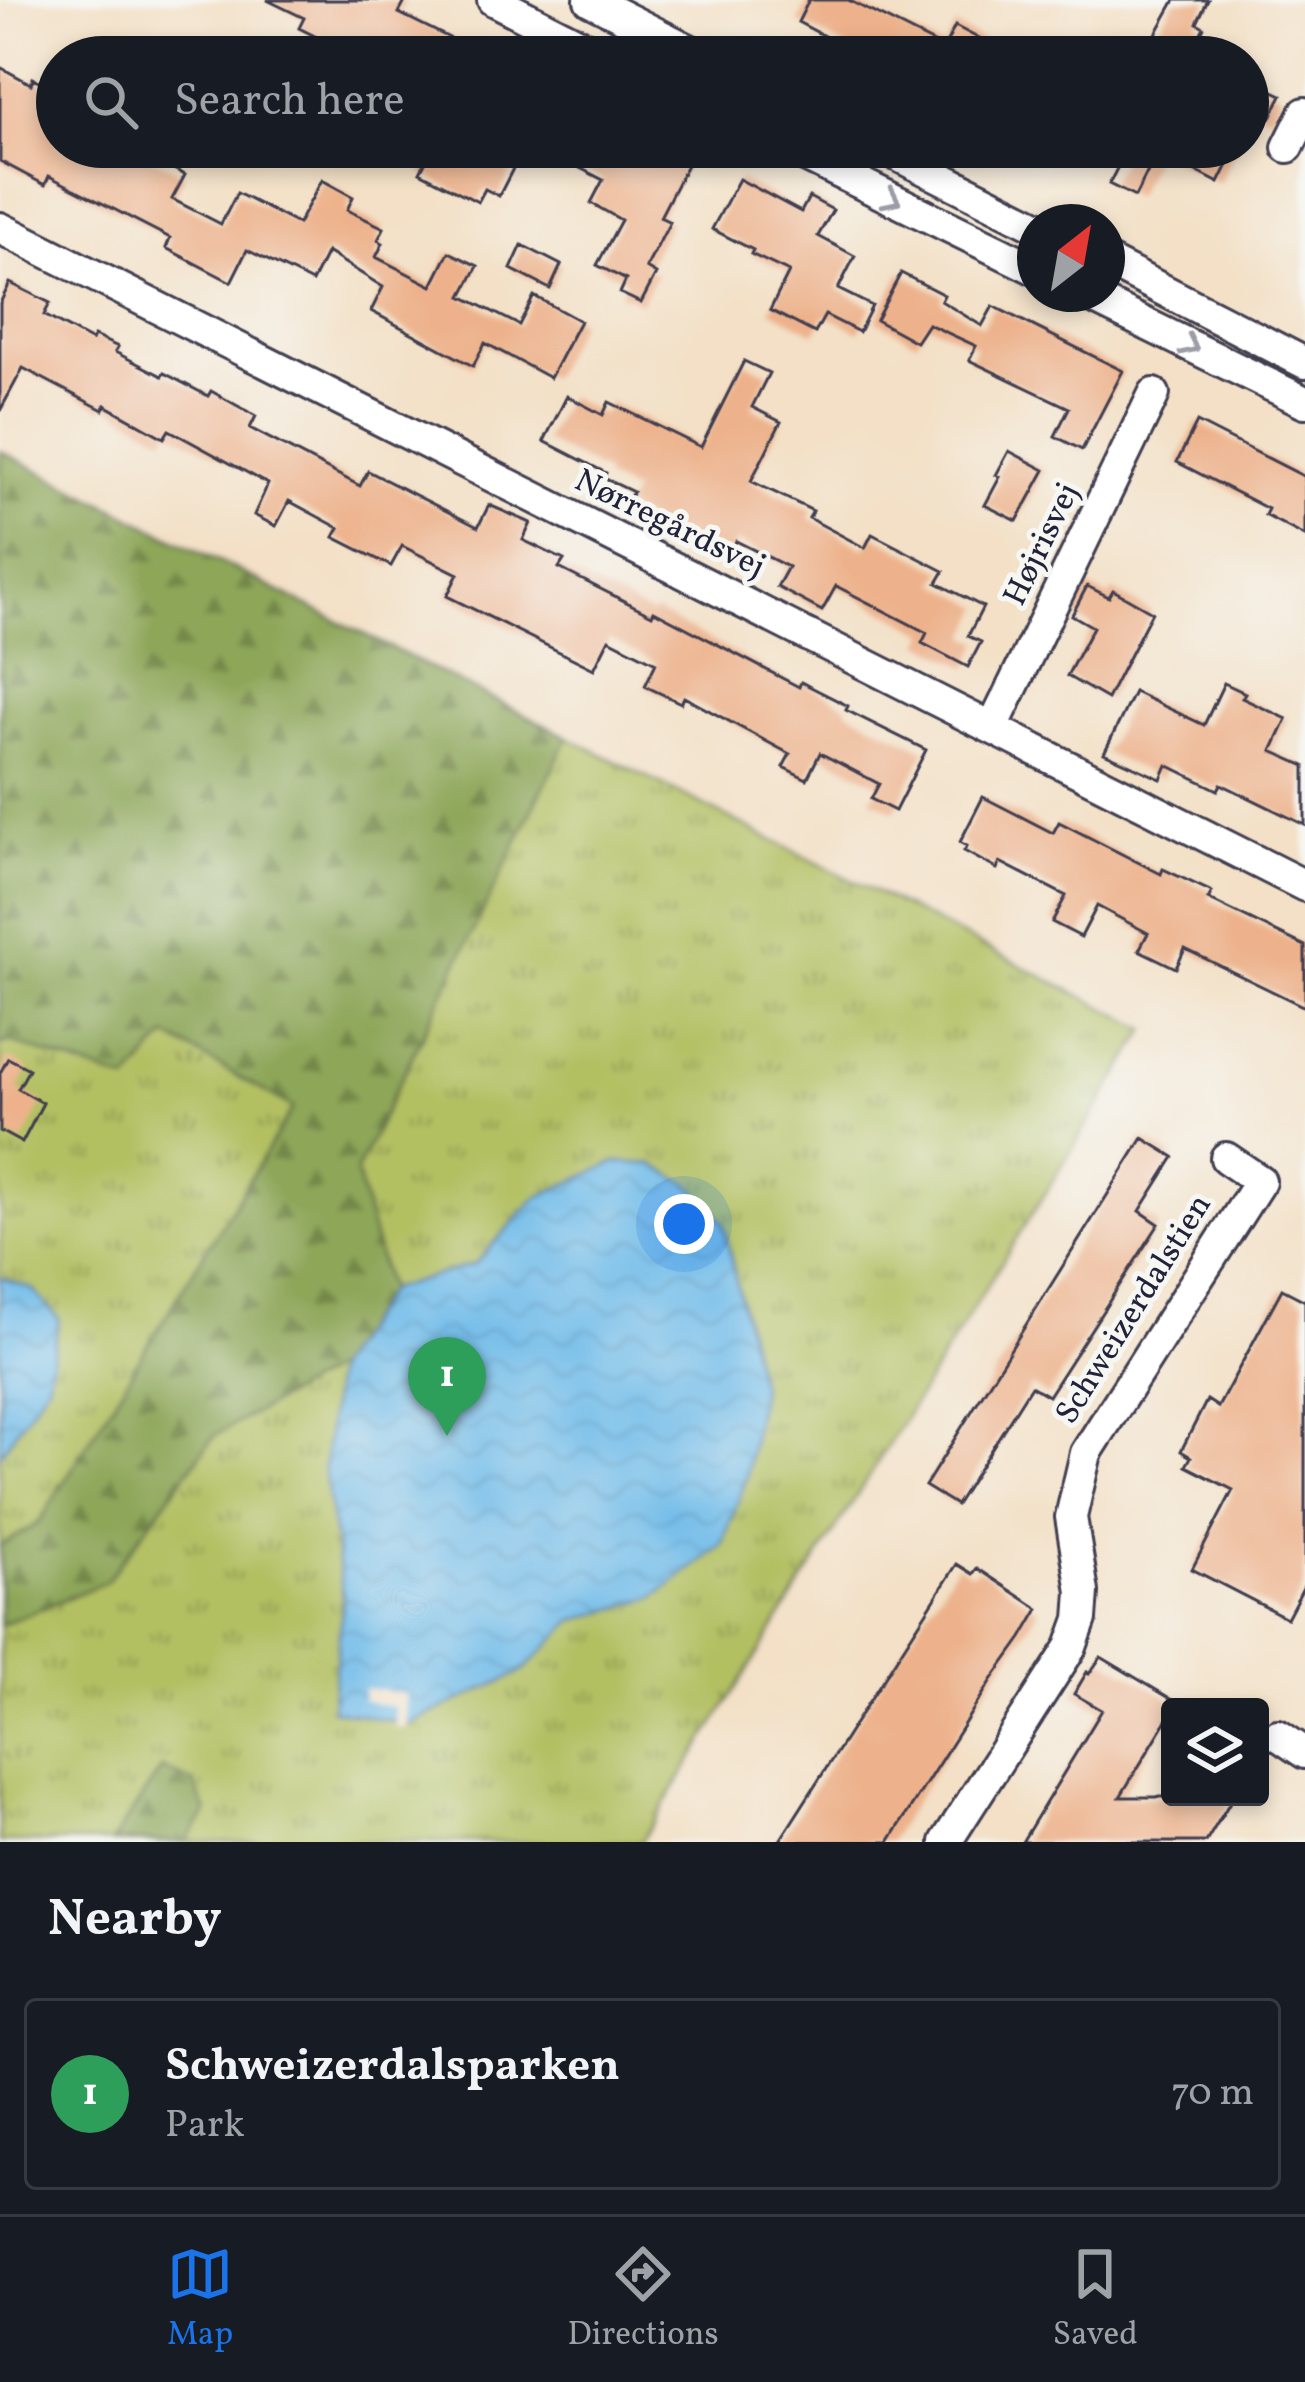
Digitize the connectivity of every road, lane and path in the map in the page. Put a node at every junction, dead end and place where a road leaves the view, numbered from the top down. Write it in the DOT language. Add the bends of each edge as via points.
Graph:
graph roads {
  1 [pos="493,0"];
  2 [pos="590,0"];
  3 [pos="564,36"];
  4 [pos="661,36"];
  5 [pos="1305,113"];
  6 [pos="1288,147"];
  7 [pos="830,168"];
  8 [pos="922,168"];
  9 [pos="1017,216"];
  10 [pos="0,228"];
  11 [pos="1017,260"];
  12 [pos="1125,270"];
  13 [pos="1122,312"];
  14 [pos="1305,363"];
  15 [pos="1154,394"];
  16 [pos="1305,402"];
  17 [pos="993,727"];
  18 [pos="1305,886"];
  19 [pos="1226,1159"];
  20 [pos="1278,1735"];
  21 [pos="1305,1753"];
  22 [pos="946,1842"];
  1 -- 3 [label="street"];
  2 -- 4 [label="street"];
  5 -- 6 [label="street"];
  7 -- 11 [label="street, one-way"];
  8 -- 9 [label="street"];
  10 -- 17 [label="street, Nørregårdsvej"];
  12 -- 14 [label="street"];
  13 -- 16 [label="street, one-way"];
  15 -- 17 [label="street, Højrisvej"];
  17 -- 18 [label="street, Nørregårdsvej"];
  19 -- 22 [label="street, Schweizerdalstien" via="1260,1181 1087,1453 1071,1516 1083,1592 1071,1647"];
  20 -- 21 [label="street"];
}
